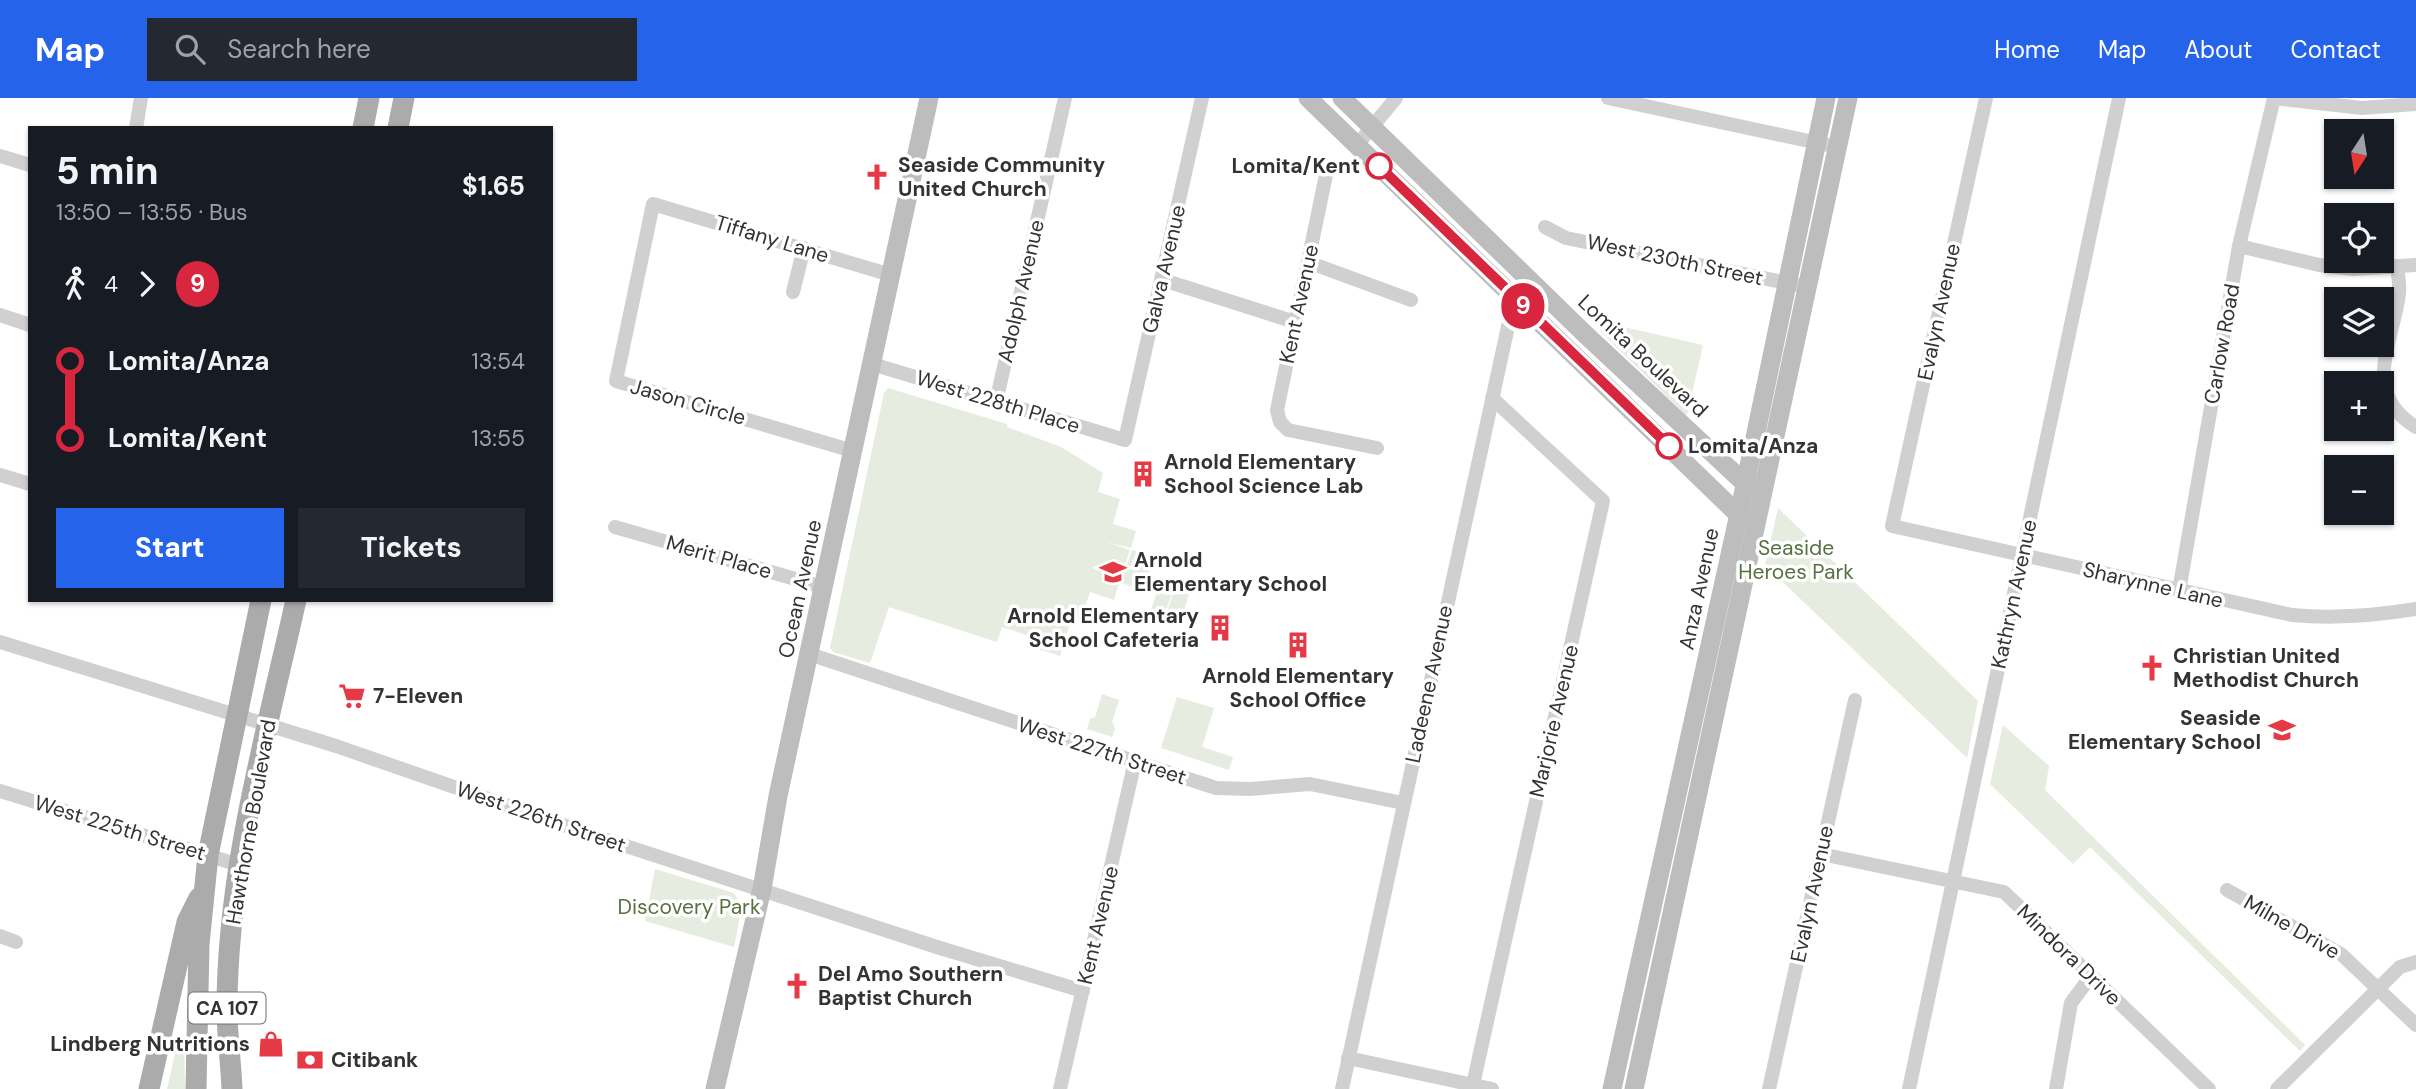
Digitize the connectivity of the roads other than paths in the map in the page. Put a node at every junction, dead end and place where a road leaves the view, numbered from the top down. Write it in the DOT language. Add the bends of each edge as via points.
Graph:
graph roads {
  1 [pos="141,98"];
  2 [pos="369,98"];
  3 [pos="404,98"];
  4 [pos="929,98"];
  5 [pos="1065,98"];
  6 [pos="1202,98"];
  7 [pos="1308,98"];
  8 [pos="1342,98"];
  9 [pos="1396,98"];
  10 [pos="1608,98"];
  11 [pos="1826,98"];
  12 [pos="1847,98"];
  13 [pos="1986,98"];
  14 [pos="2119,98"];
  15 [pos="2274,98"];
  16 [pos="2416,104"];
  17 [pos="136,126"];
  18 [pos="363,126"];
  19 [pos="398,126"];
  20 [pos="1372,126"];
  21 [pos="1816,142"];
  22 [pos="1357,145"];
  23 [pos="1837,147"];
  24 [pos="0,156"];
  25 [pos="28,164"];
  26 [pos="1326,175"];
  27 [pos="653,204"];
  28 [pos="1545,227"];
  29 [pos="2239,246"];
  30 [pos="804,248"];
  31 [pos="1308,262"];
  32 [pos="2416,265"];
  33 [pos="2397,266"];
  34 [pos="891,275"];
  35 [pos="1163,281"];
  36 [pos="1787,283"];
  37 [pos="1807,287"];
  38 [pos="1538,289"];
  39 [pos="793,292"];
  40 [pos="1411,300"];
  41 [pos="1523,306"];
  42 [pos="0,316"];
  43 [pos="1295,322"];
  44 [pos="28,324"];
  45 [pos="872,364"];
  46 [pos="1492,398"];
  47 [pos="996,402"];
  48 [pos="2416,427"];
  49 [pos="1125,440"];
  50 [pos="1377,448"];
  51 [pos="853,451"];
  52 [pos="0,475"];
  53 [pos="28,483"];
  54 [pos="1745,483"];
  55 [pos="1762,500"];
  56 [pos="1738,514"];
  57 [pos="1892,526"];
  58 [pos="615,527"];
  59 [pos="1755,530"];
  60 [pos="2022,555"];
  61 [pos="823,587"];
  62 [pos="2179,591"];
  63 [pos="261,602"];
  64 [pos="296,602"];
  65 [pos="2416,609"];
  66 [pos="0,642"];
  67 [pos="809,654"];
  68 [pos="1855,700"];
  69 [pos="236,714"];
  70 [pos="267,724"];
  71 [pos="1135,761"];
  72 [pos="0,791"];
  73 [pos="1403,803"];
  74 [pos="1821,854"];
  75 [pos="208,855"];
  76 [pos="239,865"];
  77 [pos="1953,883"];
  78 [pos="205,886"];
  79 [pos="762,889"];
  80 [pos="2227,890"];
  81 [pos="0,936"];
  82 [pos="16,942"];
  83 [pos="2416,962"];
  84 [pos="2091,976"];
  85 [pos="2378,989"];
  86 [pos="1083,991"];
  87 [pos="2416,1025"];
  88 [pos="1348,1058"];
  89 [pos="1472,1087"];
  90 [pos="149,1089"];
  91 [pos="196,1089"];
  92 [pos="232,1089"];
  93 [pos="715,1089"];
  94 [pos="1060,1089"];
  95 [pos="1342,1089"];
  96 [pos="1492,1089"];
  97 [pos="1612,1089"];
  98 [pos="1634,1089"];
  99 [pos="1769,1089"];
  100 [pos="1909,1089"];
  101 [pos="2056,1089"];
  102 [pos="2209,1089"];
  103 [pos="2277,1089"];
  1 -- 17 [label="street"];
  2 -- 18 [label="main road"];
  3 -- 19 [label="main road"];
  4 -- 34 [label="main road, Ocean Avenue"];
  5 -- 47 [label="street, Adolph Avenue"];
  6 -- 35 [label="street, Galva Avenue"];
  7 -- 22 [label="main road"];
  8 -- 20 [label="main road, Lomita Boulevard"];
  9 -- 20 [label="street"];
  10 -- 21 [label="street"];
  11 -- 21 [label="main road, Anza Avenue"];
  12 -- 23 [label="main road, Anza Avenue"];
  13 -- 57 [label="street, Evalyn Avenue"];
  14 -- 60 [label="street, Kathryn Avenue"];
  15 -- 16 [label="street" via="2362,108"];
  15 -- 29 [label="street, Carlow Road"];
  20 -- 22 [label="street"];
  20 -- 38 [label="main road, Lomita Boulevard"];
  21 -- 23 [label="street"];
  21 -- 36 [label="main road, Anza Avenue"];
  22 -- 41 [label="main road"];
  23 -- 37 [label="main road, Anza Avenue"];
  24 -- 25 [label="street"];
  26 -- 31 [label="street, Kent Avenue"];
  27 -- 30 [label="street, Tiffany Lane"];
  27 -- 51 [label="street, Jason Circle" via="616,381"];
  28 -- 36 [label="street, West 230th Street" via="1566,238"];
  29 -- 33 [label="street" via="2319,265 2353,269"];
  29 -- 62 [label="street, Carlow Road"];
  30 -- 34 [label="street, Tiffany Lane"];
  30 -- 39 [label="street"];
  31 -- 40 [label="street"];
  31 -- 43 [label="street, Kent Avenue"];
  32 -- 33 [label="street"];
  33 -- 48 [label="street" via="2399,292 2382,369 2388,398"];
  34 -- 45 [label="main road, Ocean Avenue"];
  35 -- 43 [label="street"];
  35 -- 49 [label="street, Galva Avenue"];
  36 -- 37 [label="street, West 230th Street"];
  36 -- 54 [label="main road, Anza Avenue"];
  37 -- 55 [label="main road, Anza Avenue"];
  38 -- 41 [label="street, Ladeene Avenue"];
  38 -- 54 [label="main road, Lomita Boulevard"];
  41 -- 46 [label="street, Ladeene Avenue" via="1509,322"];
  41 -- 56 [label="main road"];
  42 -- 44 [label="street"];
  43 -- 50 [label="street, Kent Avenue" via="1277,410 1280,422 1288,430"];
  45 -- 47 [label="street, West 228th Place"];
  45 -- 51 [label="main road, Ocean Avenue"];
  46 -- 73 [label="street, Ladeene Avenue"];
  46 -- 89 [label="street, Marjorie Avenue" via="1603,501"];
  47 -- 49 [label="street, West 228th Place"];
  51 -- 61 [label="main road, Ocean Avenue"];
  52 -- 53 [label="street"];
  54 -- 55 [label="main road, Lomita Boulevard"];
  54 -- 56 [label="main road, Anza Avenue"];
  55 -- 59 [label="main road, Anza Avenue"];
  56 -- 59 [label="main road"];
  56 -- 97 [label="main road, Anza Avenue"];
  57 -- 60 [label="street, Sharynne Lane"];
  58 -- 61 [label="street, Merit Place"];
  59 -- 98 [label="main road, Anza Avenue"];
  60 -- 62 [label="street, Sharynne Lane"];
  60 -- 77 [label="street, Kathryn Avenue"];
  61 -- 67 [label="main road, Ocean Avenue"];
  62 -- 65 [label="street, Sharynne Lane" via="2314,617 2369,617"];
  63 -- 69 [label="main road, Hawthorne Boulevard / CA 107"];
  64 -- 70 [label="main road, Hawthorne Boulevard / CA 107"];
  66 -- 69 [label="street, West 226th Street"];
  67 -- 71 [label="street, West 227th Street"];
  67 -- 79 [label="main road, Ocean Avenue"];
  68 -- 74 [label="street, Evalyn Avenue"];
  69 -- 70 [label="street, West 226th Street"];
  69 -- 75 [label="main road, Hawthorne Boulevard / CA 107"];
  70 -- 76 [label="main road, Hawthorne Boulevard / CA 107"];
  70 -- 79 [label="street, West 226th Street"];
  71 -- 73 [label="street, West 227th Street" via="1216,789 1310,783"];
  71 -- 86 [label="street, Kent Avenue"];
  72 -- 75 [label="street, West 225th Street"];
  73 -- 88 [label="street, Ladeene Avenue"];
  74 -- 77 [label="street, Mindora Drive"];
  74 -- 99 [label="street, Evalyn Avenue"];
  75 -- 76 [label="street, West 225th Street"];
  75 -- 78 [label="main road, Hawthorne Boulevard / CA 107"];
  76 -- 92 [label="main road, Hawthorne Boulevard / CA 107" via="227,1010"];
  77 -- 84 [label="street, Mindora Drive" via="2004,892"];
  77 -- 100 [label="street, Kathryn Avenue"];
  78 -- 90 [label="main road" via="187,922"];
  78 -- 91 [label="main road, Hawthorne Boulevard / CA 107"];
  79 -- 86 [label="street, West 226th Street"];
  79 -- 93 [label="main road, Ocean Avenue"];
  80 -- 85 [label="street, Milne Drive" via="2341,954"];
  81 -- 82 [label="street"];
  83 -- 85 [label="street" via="2400,967"];
  84 -- 101 [label="street" via="2071,1003"];
  84 -- 102 [label="street, Mindora Drive"];
  85 -- 87 [label="street, Milne Drive"];
  85 -- 103 [label="street"];
  86 -- 94 [label="street, Kent Avenue"];
  88 -- 89 [label="street"];
  88 -- 95 [label="street, Ladeene Avenue"];
  89 -- 96 [label="street"];
}
